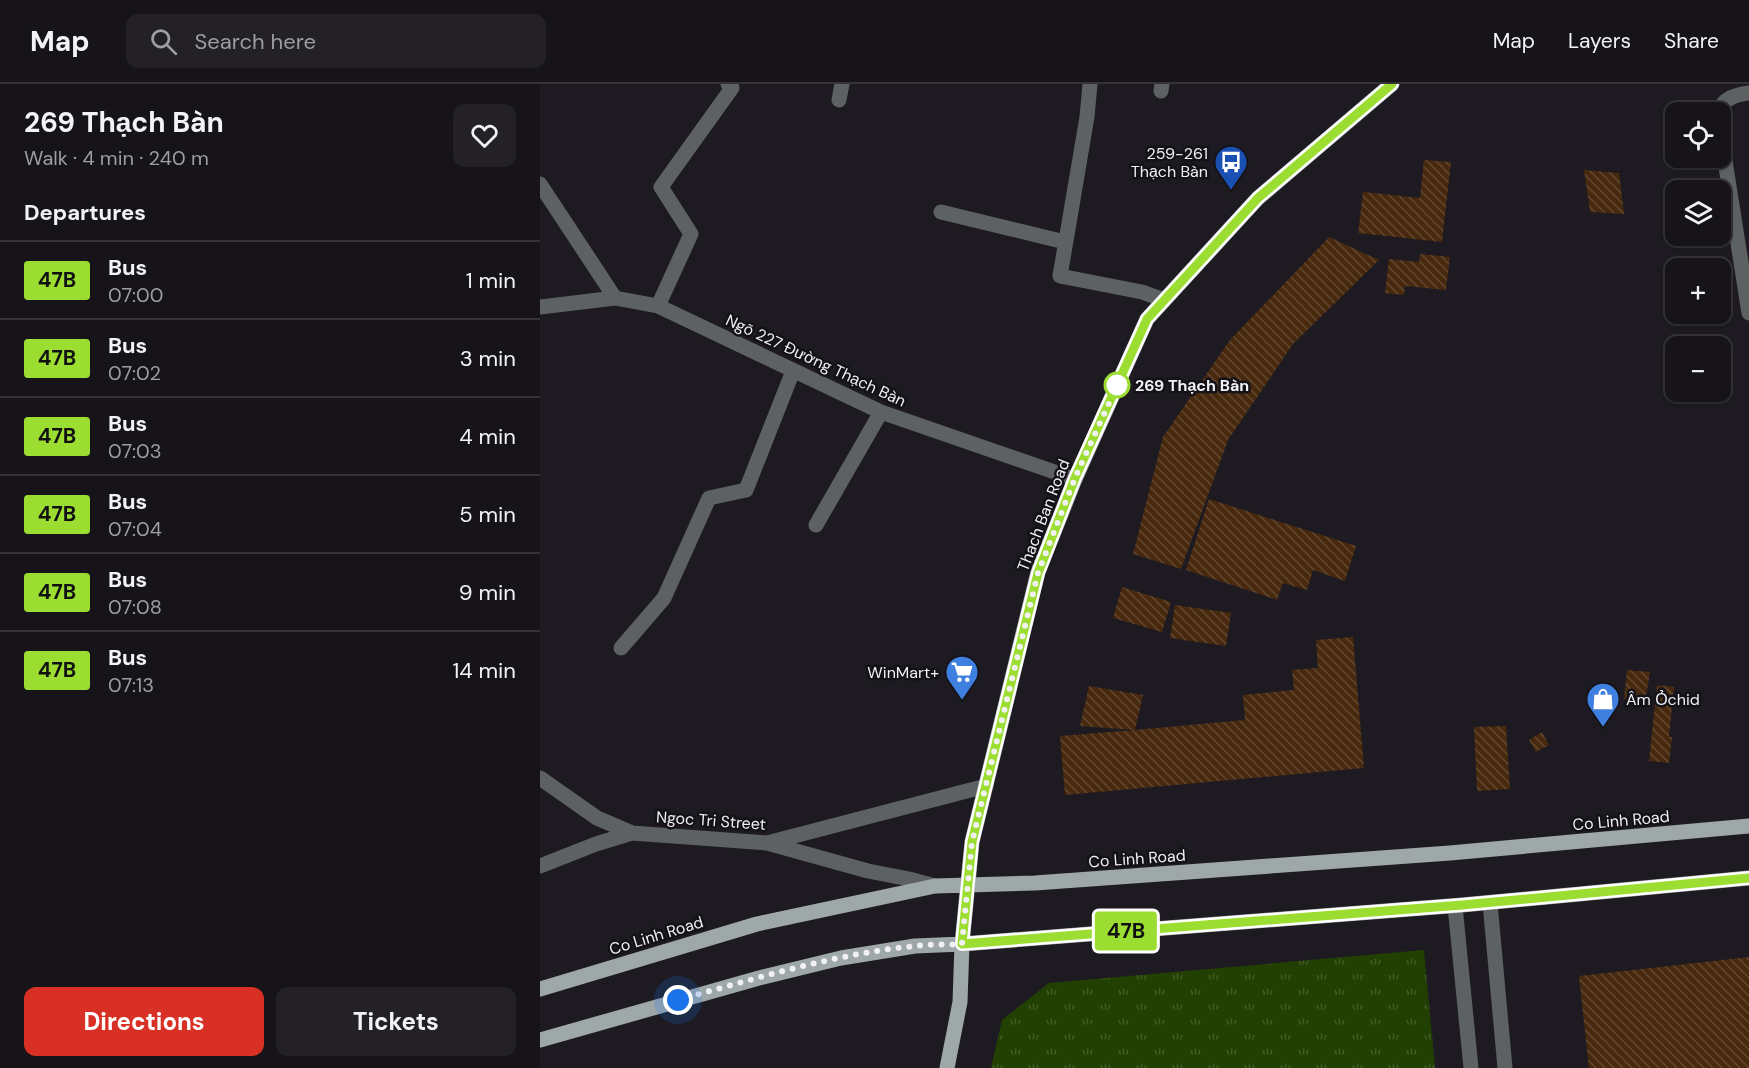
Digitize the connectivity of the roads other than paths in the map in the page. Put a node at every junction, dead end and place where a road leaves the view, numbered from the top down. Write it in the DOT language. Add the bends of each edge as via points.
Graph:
graph roads {
  1 [pos="728,84"];
  2 [pos="843,84"];
  3 [pos="1090,84"];
  4 [pos="1392,84"];
  5 [pos="1749,93"];
  6 [pos="839,100"];
  7 [pos="1725,102"];
  8 [pos="1730,168"];
  9 [pos="540,184"];
  10 [pos="941,212"];
  11 [pos="1742,217"];
  12 [pos="1065,242"];
  13 [pos="615,298"];
  14 [pos="1164,300"];
  15 [pos="658,306"];
  16 [pos="540,307"];
  17 [pos="1749,313"];
  18 [pos="793,371"];
  19 [pos="881,412"];
  20 [pos="1075,478"];
  21 [pos="816,525"];
  22 [pos="621,648"];
  23 [pos="540,778"];
  24 [pos="986,786"];
  25 [pos="1749,826"];
  26 [pos="632,833"];
  27 [pos="767,843"];
  28 [pos="540,866"];
  29 [pos="1749,878"];
  30 [pos="967,884"];
  31 [pos="935,886"];
  32 [pos="1490,903"];
  33 [pos="1455,906"];
  34 [pos="962,944"];
  35 [pos="540,989"];
  36 [pos="540,1040"];
  37 [pos="947,1068"];
  38 [pos="1471,1068"];
  39 [pos="1505,1068"];
  1 -- 15 [label="street" via="732,87 661,187 691,234"];
  2 -- 6 [label="street"];
  3 -- 12 [label="street"];
  4 -- 14 [label="main road, Thach Ban Road" via="1258,198"];
  5 -- 7 [label="street"];
  8 -- 11 [label="street"];
  9 -- 13 [label="street"];
  10 -- 12 [label="street"];
  11 -- 17 [label="street"];
  12 -- 14 [label="street" via="1060,276"];
  13 -- 15 [label="street, Ngõ 227 Đường Thạch Bàn"];
  13 -- 16 [label="street, Ngõ 227 Đường Thạch Bàn"];
  14 -- 20 [label="main road, Thach Ban Road" via="1147,319"];
  15 -- 18 [label="street, Ngõ 227 Đường Thạch Bàn"];
  18 -- 19 [label="street, Ngõ 227 Đường Thạch Bàn"];
  18 -- 22 [label="street" via="746,490 709,498 664,598"];
  19 -- 20 [label="street, Ngõ 227 Đường Thạch Bàn"];
  19 -- 21 [label="street"];
  20 -- 24 [label="main road, Thach Ban Road" via="1038,573"];
  23 -- 26 [label="street" via="597,818"];
  24 -- 27 [label="street, Ngoc Tri Street"];
  24 -- 30 [label="main road, Thach Ban Road" via="972,842"];
  25 -- 30 [label="main road, Co Linh Road" via="1426,855 1035,883"];
  26 -- 27 [label="street, Ngoc Tri Street"];
  26 -- 28 [label="street, Ngoc Tri Street"];
  27 -- 31 [label="street"];
  29 -- 32 [label="main road"];
  30 -- 31 [label="main road, Co Linh Road"];
  30 -- 34 [label="main road, Thach Ban Road"];
  31 -- 35 [label="main road, Co Linh Road" via="757,924"];
  32 -- 33 [label="main road"];
  32 -- 39 [label="street"];
  33 -- 34 [label="main road"];
  33 -- 38 [label="street"];
  34 -- 36 [label="main road" via="915,946 841,958"];
  34 -- 37 [label="main road, Thach Ban Road" via="960,1002"];
}
